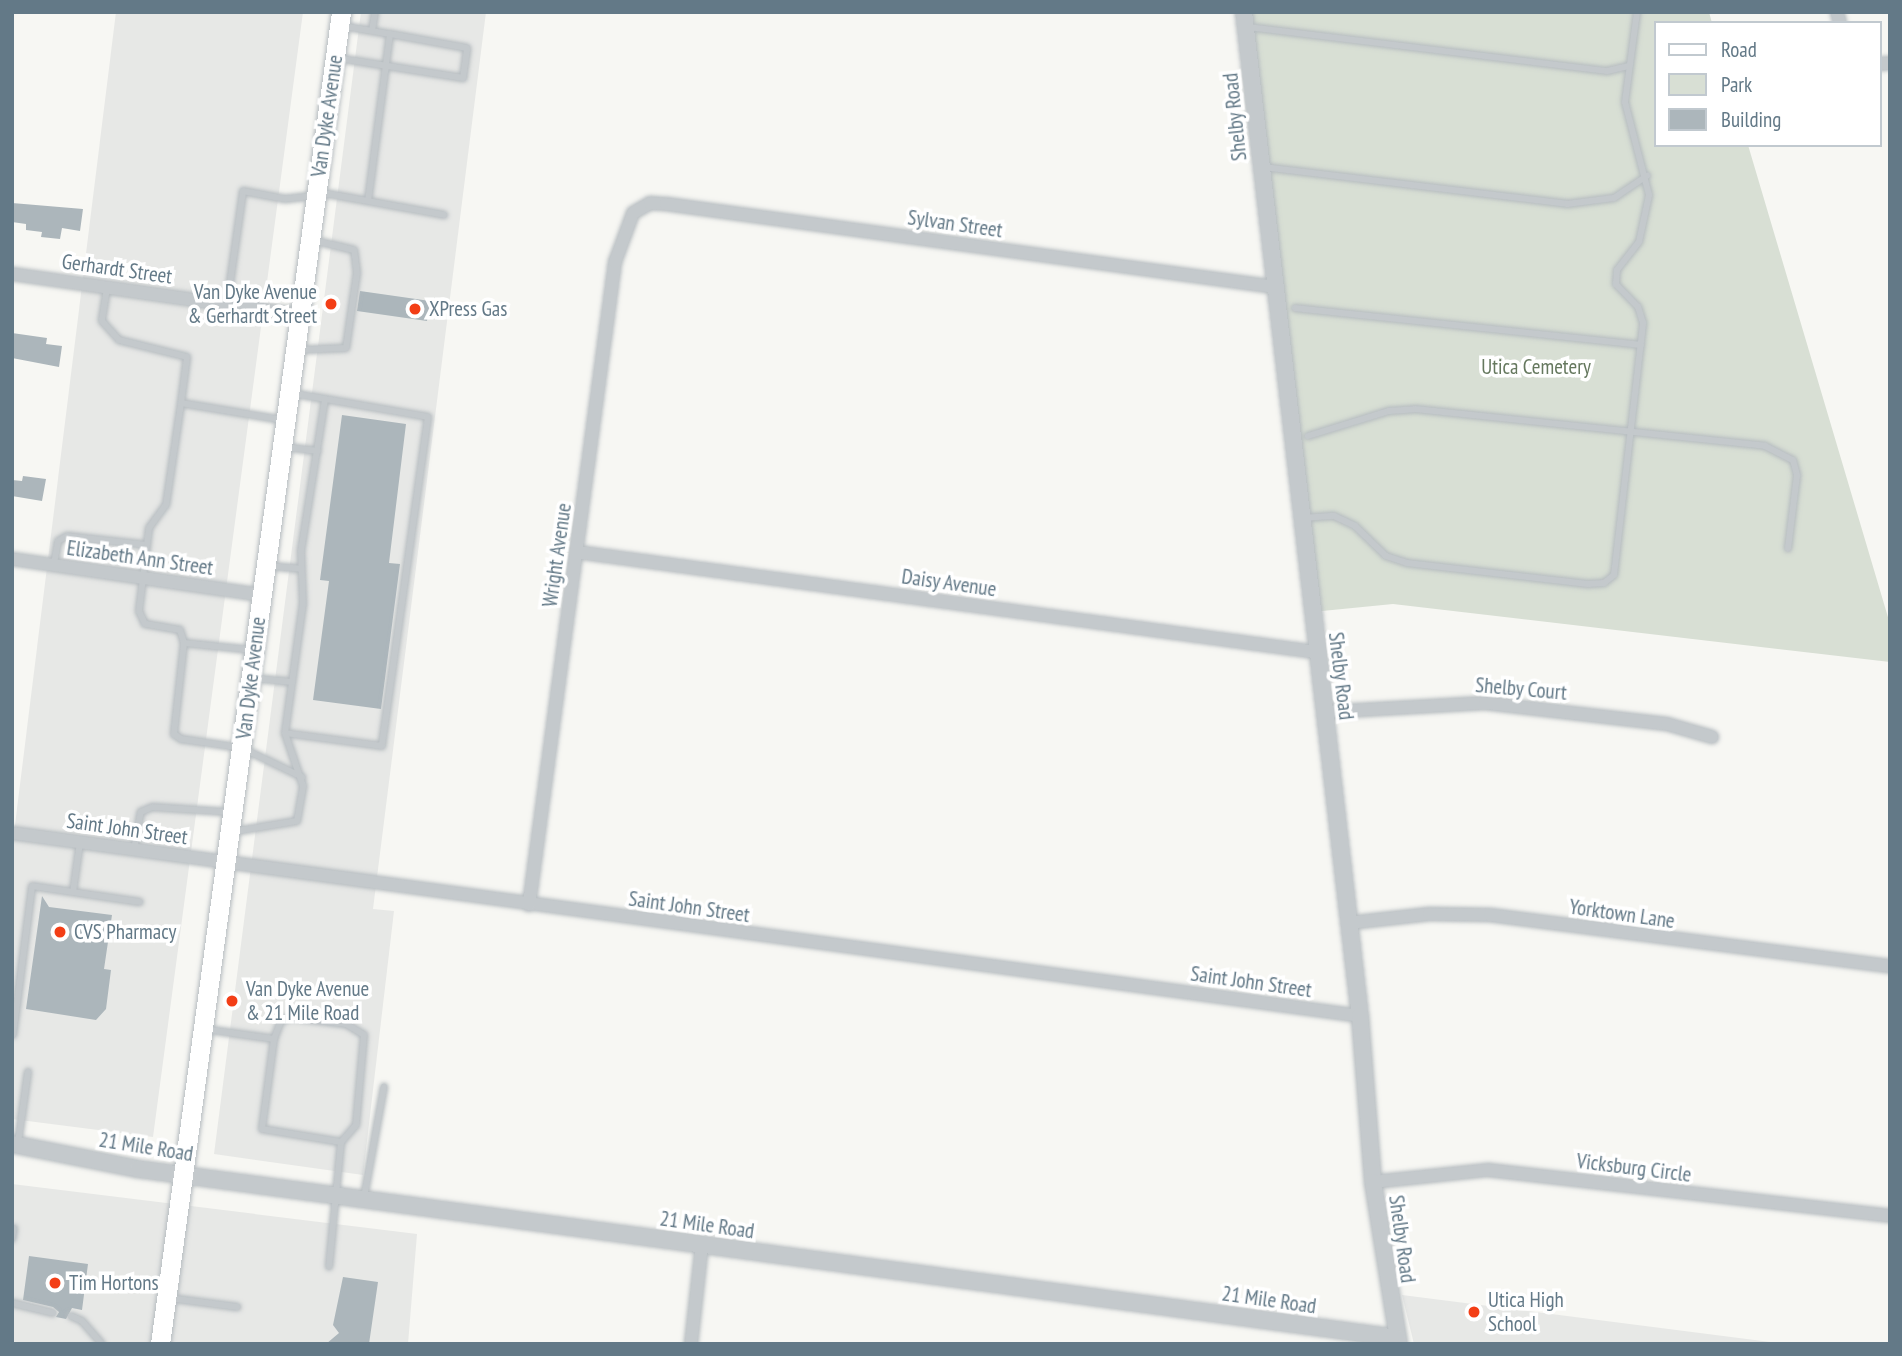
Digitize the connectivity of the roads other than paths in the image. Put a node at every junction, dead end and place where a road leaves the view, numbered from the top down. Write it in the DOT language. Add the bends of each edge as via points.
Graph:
graph roads {
  1 [pos="375,12"];
  2 [pos="1637,12"];
  3 [pos="339,16"];
  4 [pos="1245,19"];
  5 [pos="372,31"];
  6 [pos="390,34"];
  7 [pos="335,57"];
  8 [pos="385,64"];
  9 [pos="1629,66"];
  10 [pos="1261,166"];
  11 [pos="1647,176"];
  12 [pos="316,195"];
  13 [pos="368,201"];
  14 [pos="633,212"];
  15 [pos="444,215"];
  16 [pos="310,239"];
  17 [pos="12,274"];
  18 [pos="1275,287"];
  19 [pos="107,288"];
  20 [pos="227,304"];
  21 [pos="1295,308"];
  22 [pos="299,315"];
  23 [pos="1641,345"];
  24 [pos="295,349"];
  25 [pos="289,393"];
  26 [pos="325,399"];
  27 [pos="181,403"];
  28 [pos="285,420"];
  29 [pos="1630,431"];
  30 [pos="1308,436"];
  31 [pos="282,446"];
  32 [pos="317,452"];
  33 [pos="1301,518"];
  34 [pos="146,545"];
  35 [pos="1788,548"];
  36 [pos="577,552"];
  37 [pos="12,559"];
  38 [pos="54,565"];
  39 [pos="266,565"];
  40 [pos="302,569"];
  41 [pos="140,578"];
  42 [pos="262,595"];
  43 [pos="184,643"];
  44 [pos="255,650"];
  45 [pos="1316,652"];
  46 [pos="251,678"];
  47 [pos="292,682"];
  48 [pos="1325,712"];
  49 [pos="285,733"];
  50 [pos="1712,737"];
  51 [pos="242,748"];
  52 [pos="302,777"];
  53 [pos="233,822"];
  54 [pos="12,833"];
  55 [pos="80,842"];
  56 [pos="134,850"];
  57 [pos="228,863"];
  58 [pos="74,892"];
  59 [pos="140,902"];
  60 [pos="529,905"];
  61 [pos="1349,923"];
  62 [pos="1890,966"];
  63 [pos="1360,1016"];
  64 [pos="204,1029"];
  65 [pos="13,1035"];
  66 [pos="274,1039"];
  67 [pos="27,1072"];
  68 [pos="384,1087"];
  69 [pos="341,1142"];
  70 [pos="15,1144"];
  71 [pos="182,1175"];
  72 [pos="1373,1182"];
  73 [pos="335,1196"];
  74 [pos="364,1199"];
  75 [pos="1890,1216"];
  76 [pos="14,1228"];
  77 [pos="12,1239"];
  78 [pos="702,1245"];
  79 [pos="329,1266"];
  80 [pos="167,1297"];
  81 [pos="12,1303"];
  82 [pos="237,1307"];
  83 [pos="53,1313"];
  84 [pos="71,1316"];
  85 [pos="1398,1341"];
  86 [pos="102,1344"];
  87 [pos="160,1344"];
  88 [pos="691,1344"];
  1 -- 5 [label="lane"];
  2 -- 9 [label="lane"];
  3 -- 5 [label="lane"];
  3 -- 7 [label="main road, Van Dyke Avenue"];
  4 -- 9 [label="lane" via="1606,71"];
  4 -- 10 [label="street, Shelby Road"];
  5 -- 6 [label="lane"];
  6 -- 8 [label="lane"];
  6 -- 8 [label="lane" via="467,48 463,78"];
  7 -- 8 [label="lane"];
  7 -- 12 [label="main road, Van Dyke Avenue"];
  8 -- 13 [label="lane"];
  9 -- 11 [label="lane" via="1625,102"];
  10 -- 11 [label="lane" via="1567,204 1614,198"];
  10 -- 18 [label="street, Shelby Road"];
  11 -- 23 [label="lane" via="1647,217 1639,242 1618,270 1616,284 1637,307 1643,323"];
  12 -- 13 [label="lane"];
  12 -- 16 [label="main road, Van Dyke Avenue"];
  12 -- 20 [label="lane" via="285,199 243,191"];
  13 -- 15 [label="lane"];
  14 -- 18 [label="street, Sylvan Street" via="650,203 666,204"];
  14 -- 36 [label="street, Wright Avenue" via="615,262"];
  16 -- 22 [label="main road, Van Dyke Avenue"];
  16 -- 24 [label="lane" via="357,254 348,343 338,351"];
  17 -- 19 [label="street, Gerhardt Street"];
  18 -- 33 [label="street, Shelby Road"];
  19 -- 20 [label="street, Gerhardt Street"];
  19 -- 27 [label="lane" via="102,321 119,340 187,357"];
  20 -- 22 [label="street, Gerhardt Street"];
  21 -- 23 [label="lane"];
  22 -- 24 [label="main road, Van Dyke Avenue"];
  23 -- 29 [label="lane"];
  24 -- 25 [label="main road, Van Dyke Avenue"];
  25 -- 26 [label="lane"];
  25 -- 28 [label="main road, Van Dyke Avenue"];
  26 -- 32 [label="lane"];
  26 -- 49 [label="lane" via="428,416 382,746"];
  27 -- 28 [label="lane"];
  27 -- 34 [label="lane" via="166,506 149,528"];
  28 -- 31 [label="main road, Van Dyke Avenue"];
  29 -- 30 [label="lane" via="1415,409 1389,411"];
  29 -- 33 [label="lane" via="1617,564 1604,583 1407,563 1387,556 1355,526 1334,516"];
  29 -- 35 [label="lane" via="1783,451 1794,460 1797,475"];
  31 -- 32 [label="lane"];
  31 -- 39 [label="main road, Van Dyke Avenue"];
  32 -- 40 [label="lane"];
  33 -- 45 [label="street, Shelby Road"];
  34 -- 38 [label="lane" via="67,536 58,541"];
  34 -- 41 [label="lane"];
  36 -- 45 [label="street, Daisy Avenue"];
  36 -- 60 [label="street, Wright Avenue"];
  37 -- 38 [label="street, Elizabeth Ann Street"];
  38 -- 41 [label="street, Elizabeth Ann Street"];
  39 -- 40 [label="lane"];
  39 -- 42 [label="main road, Van Dyke Avenue"];
  40 -- 47 [label="lane" via="303,604"];
  41 -- 42 [label="street, Elizabeth Ann Street"];
  41 -- 43 [label="lane" via="142,621 184,634"];
  42 -- 44 [label="main road, Van Dyke Avenue"];
  43 -- 44 [label="lane"];
  43 -- 51 [label="lane" via="174,734"];
  44 -- 46 [label="main road, Van Dyke Avenue"];
  45 -- 48 [label="street, Shelby Road"];
  46 -- 47 [label="lane"];
  46 -- 51 [label="main road, Van Dyke Avenue"];
  47 -- 49 [label="lane"];
  48 -- 50 [label="street, Shelby Court" via="1485,703 1667,724"];
  48 -- 61 [label="street, Shelby Road"];
  49 -- 52 [label="lane"];
  51 -- 52 [label="lane"];
  51 -- 53 [label="main road, Van Dyke Avenue"];
  52 -- 53 [label="lane" via="297,821"];
  53 -- 56 [label="lane" via="152,807 141,812"];
  53 -- 57 [label="main road, Van Dyke Avenue"];
  54 -- 55 [label="street, Saint John Street"];
  55 -- 56 [label="street, Saint John Street"];
  55 -- 58 [label="lane"];
  56 -- 57 [label="street, Saint John Street"];
  57 -- 60 [label="street, Saint John Street"];
  57 -- 64 [label="main road, Van Dyke Avenue"];
  58 -- 59 [label="lane"];
  58 -- 65 [label="lane" via="32,887"];
  60 -- 63 [label="street, Saint John Street"];
  61 -- 62 [label="street, Yorktown Lane" via="1429,914 1490,915"];
  61 -- 63 [label="street, Shelby Road"];
  63 -- 72 [label="street, Shelby Road"];
  64 -- 66 [label="lane"];
  64 -- 71 [label="main road, Van Dyke Avenue"];
  66 -- 69 [label="lane" via="262,1129"];
  66 -- 69 [label="lane" via="281,1021 291,1017 346,1024 364,1035 356,1125"];
  67 -- 70 [label="lane"];
  68 -- 74 [label="lane"];
  69 -- 73 [label="lane"];
  70 -- 71 [label="street, 21 Mile Road"];
  71 -- 73 [label="street, 21 Mile Road"];
  71 -- 80 [label="main road, Van Dyke Avenue"];
  72 -- 75 [label="street, Vicksburg Circle" via="1488,1170"];
  72 -- 85 [label="street, Shelby Road"];
  73 -- 74 [label="street, 21 Mile Road"];
  73 -- 79 [label="lane"];
  74 -- 78 [label="street, 21 Mile Road"];
  76 -- 77 [label="lane"];
  78 -- 85 [label="street, 21 Mile Road"];
  78 -- 88 [label="street"];
  80 -- 82 [label="lane"];
  80 -- 87 [label="main road, Van Dyke Avenue"];
  81 -- 83 [label="lane"];
  84 -- 86 [label="lane" via="82,1321"];
}
